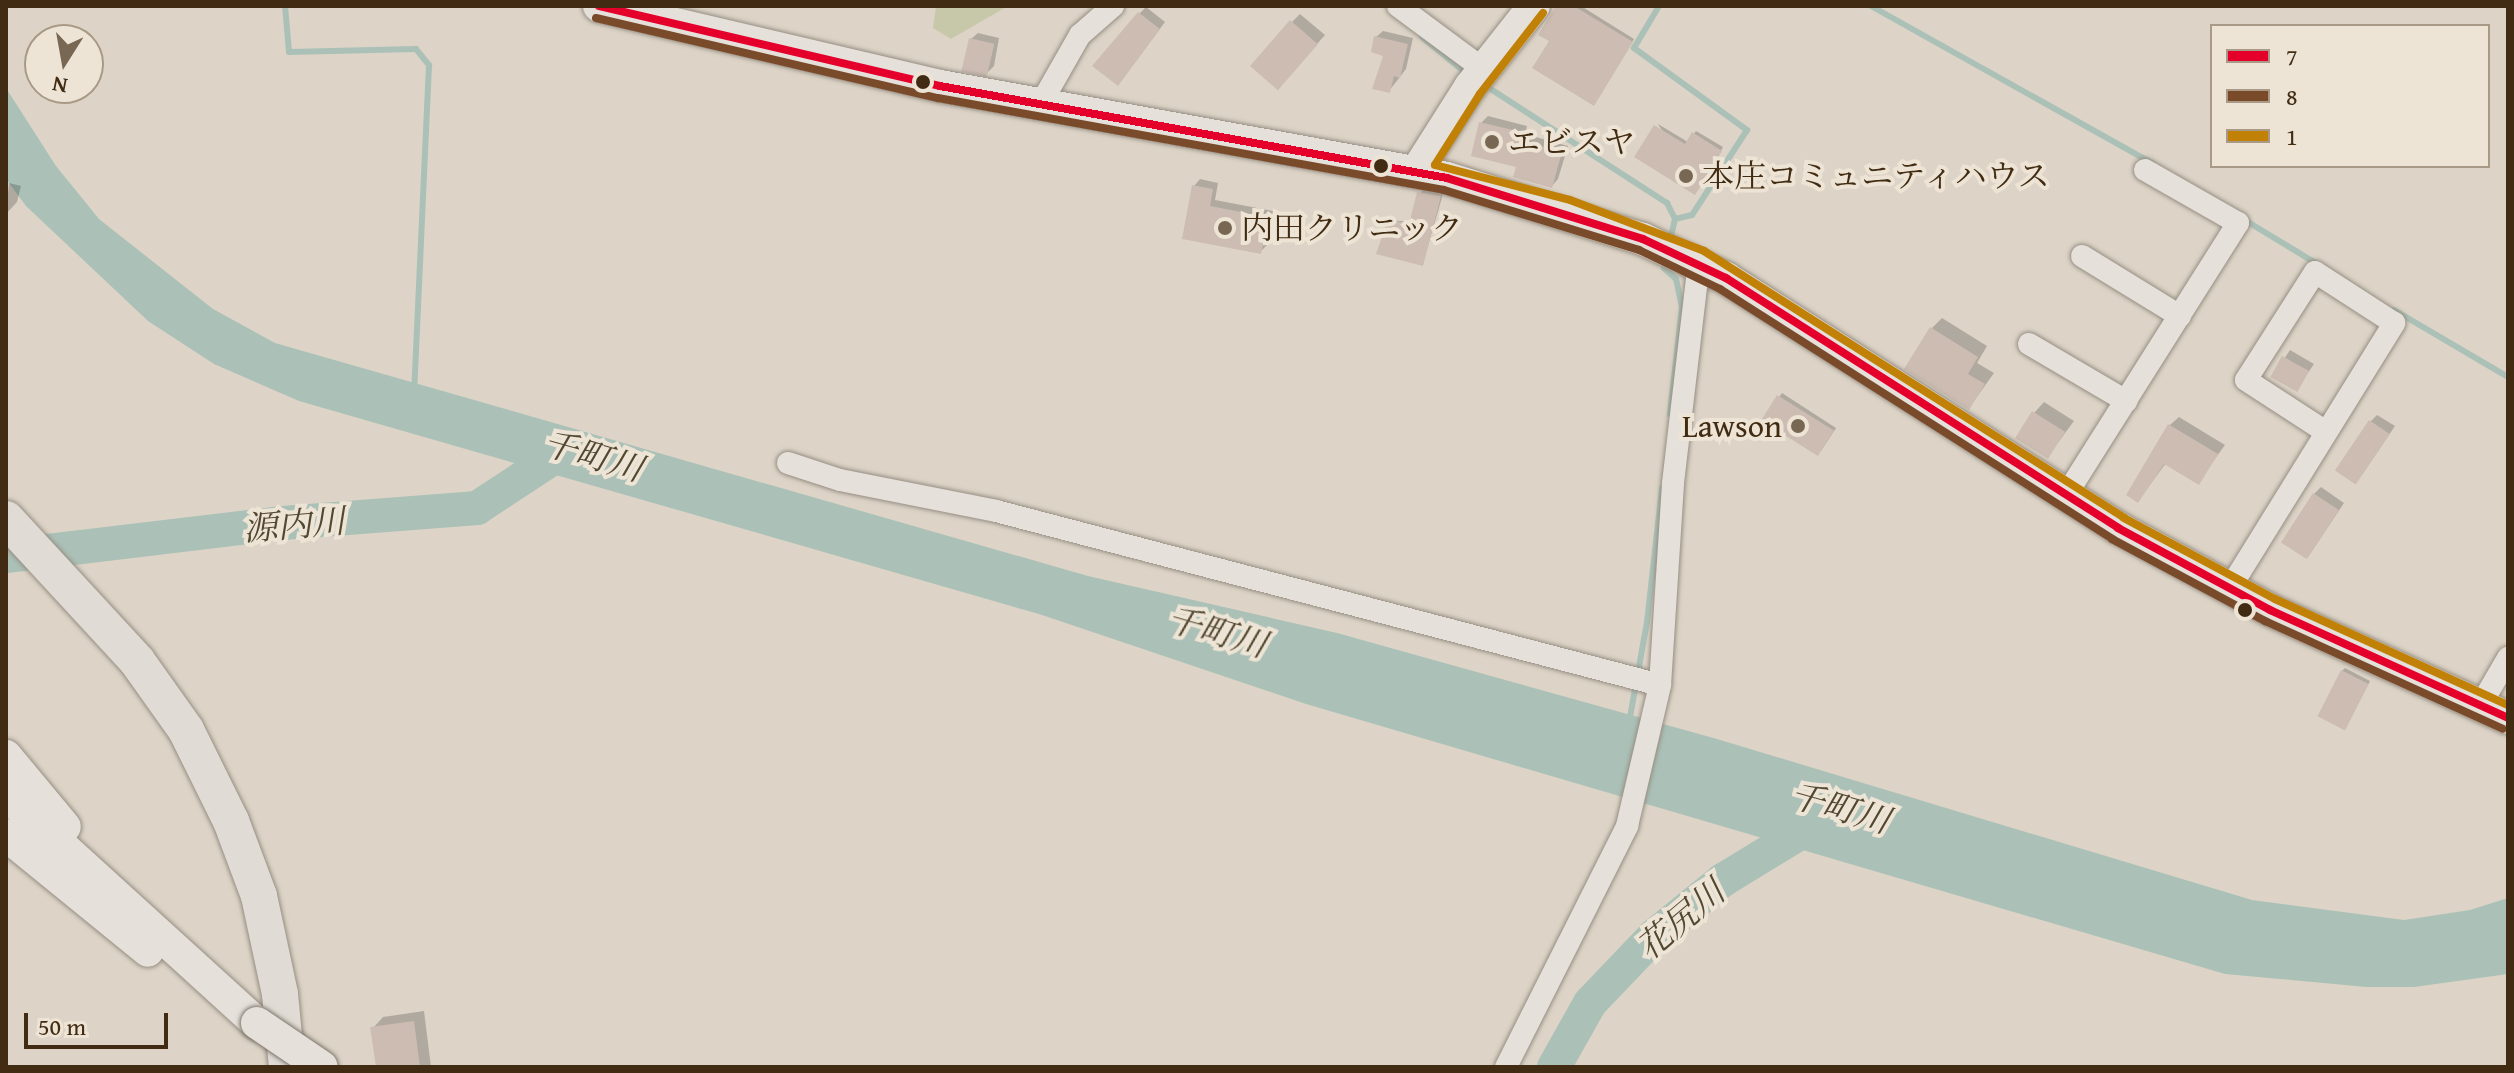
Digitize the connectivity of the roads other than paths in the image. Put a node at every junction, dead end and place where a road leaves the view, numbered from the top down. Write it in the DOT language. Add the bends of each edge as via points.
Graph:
graph roads {
  1 [pos="599,6"];
  2 [pos="1113,6"];
  3 [pos="1398,6"];
  4 [pos="1534,6"];
  5 [pos="1478,76"];
  6 [pos="1040,105"];
  7 [pos="2145,170"];
  8 [pos="1416,172"];
  9 [pos="2082,256"];
  10 [pos="1693,259"];
  11 [pos="2180,316"];
  12 [pos="2029,344"];
  13 [pos="2126,401"];
  14 [pos="2326,432"];
  15 [pos="788,463"];
  16 [pos="2066,495"];
  17 [pos="6,519"];
  18 [pos="2230,588"];
  19 [pos="2508,658"];
  20 [pos="1660,685"];
  21 [pos="2494,712"];
  22 [pos="6,756"];
  23 [pos="6,795"];
  24 [pos="6,835"];
  25 [pos="182,958"];
  26 [pos="257,1023"];
  27 [pos="287,1067"];
  28 [pos="322,1067"];
  29 [pos="1506,1067"];
  1 -- 6 [label="main road"];
  2 -- 6 [label="street" via="1080,35"];
  3 -- 5 [label="street"];
  4 -- 5 [label="main road"];
  5 -- 8 [label="main road"];
  6 -- 8 [label="main road"];
  7 -- 11 [label="street" via="2238,223"];
  8 -- 10 [label="main road" via="1523,198"];
  9 -- 11 [label="street"];
  10 -- 16 [label="main road"];
  10 -- 20 [label="street"];
  11 -- 13 [label="street"];
  12 -- 13 [label="street"];
  13 -- 16 [label="street"];
  14 -- 14 [label="street" via="2394,323 2315,272 2246,380"];
  14 -- 18 [label="street"];
  15 -- 20 [label="street" via="840,480 996,511"];
  16 -- 18 [label="main road"];
  17 -- 27 [label="main road" via="137,661 186,730 231,821 259,896 280,994"];
  18 -- 21 [label="main road" via="2424,684"];
  19 -- 21 [label="street"];
  20 -- 29 [label="street" via="1631,812"];
  22 -- 25 [label="main road" via="78,842 145,903"];
  23 -- 25 [label="main road"];
  24 -- 26 [label="main road" via="85,904"];
  25 -- 26 [label="main road"];
  26 -- 28 [label="main road, bridge"];
}
